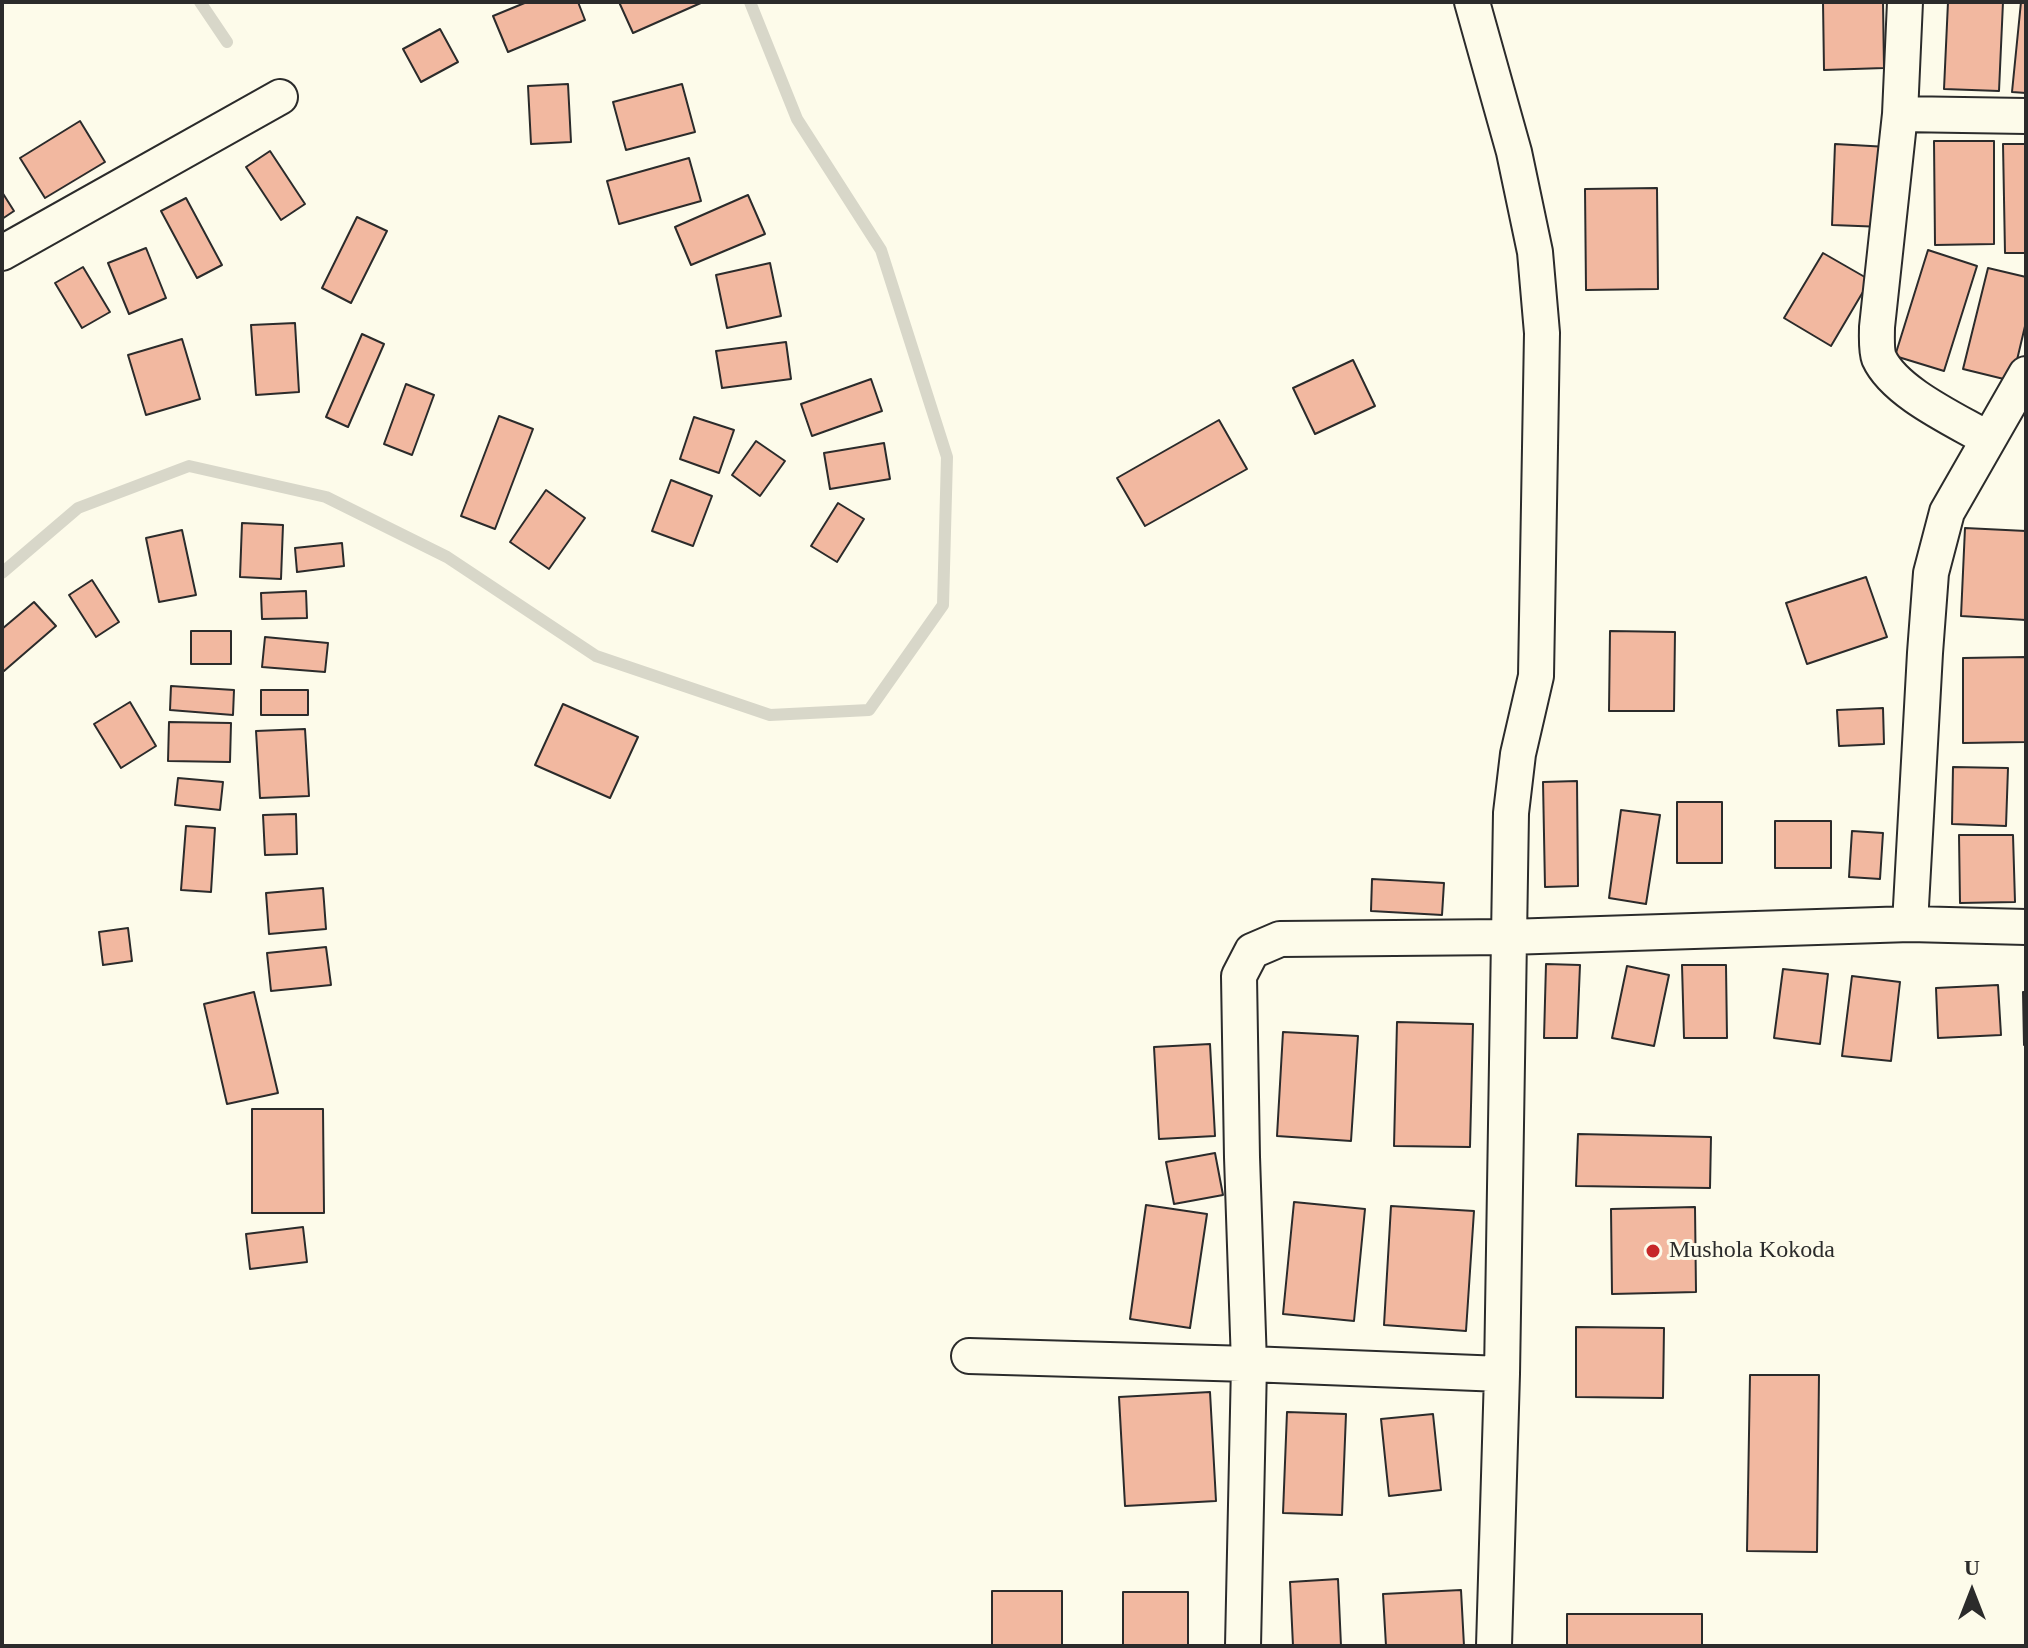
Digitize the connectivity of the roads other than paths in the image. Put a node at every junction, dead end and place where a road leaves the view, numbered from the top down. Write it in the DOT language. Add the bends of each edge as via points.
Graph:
graph roads {
  1 [pos="1472,2"];
  2 [pos="1905,2"];
  3 [pos="280,97"];
  4 [pos="1900,114"];
  5 [pos="2026,116"];
  6 [pos="2,253"];
  7 [pos="2026,374"];
  8 [pos="1988,439"];
  9 [pos="1910,924"];
  10 [pos="2026,927"];
  11 [pos="1508,937"];
  12 [pos="969,1356"];
  13 [pos="1249,1364"];
  14 [pos="1502,1374"];
  15 [pos="1243,1646"];
  16 [pos="1494,1646"];
  1 -- 11 [label="street" via="1514,152 1535,252 1542,333 1536,676 1511,813"];
  2 -- 4 [label="street"];
  3 -- 6 [label="street"];
  4 -- 5 [label="street"];
  4 -- 8 [label="street" via="1878,356 1916,397"];
  7 -- 8 [label="street"];
  8 -- 9 [label="street" via="1947,512 1931,573"];
  9 -- 10 [label="street"];
  9 -- 11 [label="street"];
  11 -- 13 [label="street" via="1280,939 1252,951 1239,976"];
  11 -- 14 [label="street"];
  12 -- 13 [label="street"];
  13 -- 14 [label="street"];
  13 -- 15 [label="street"];
  14 -- 16 [label="street"];
}
